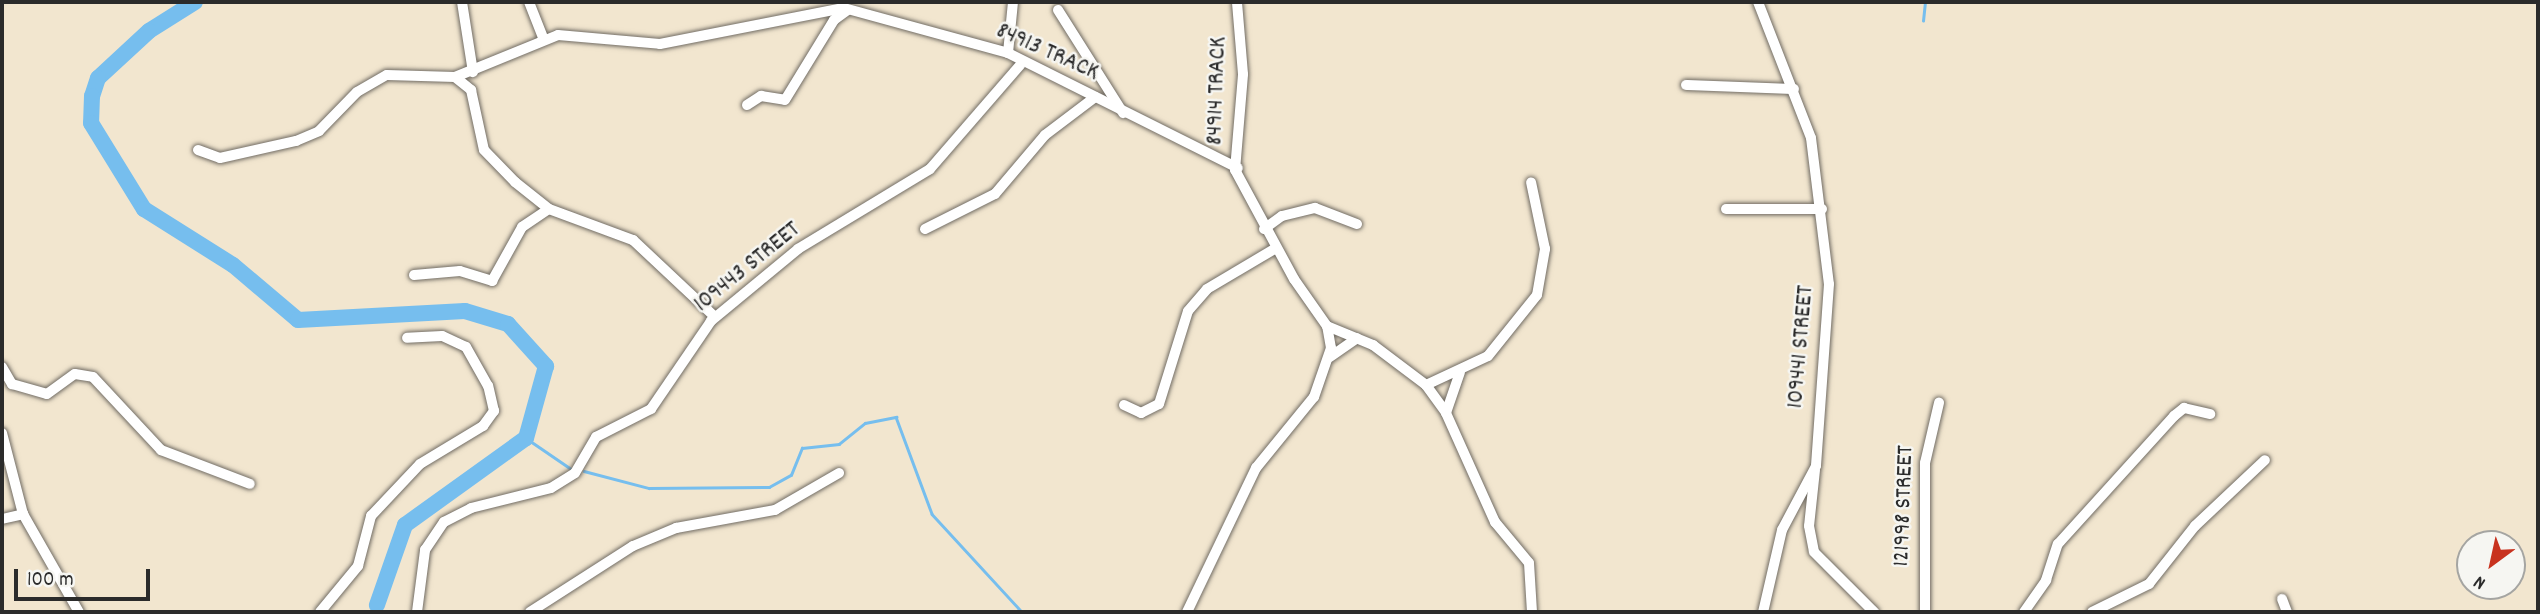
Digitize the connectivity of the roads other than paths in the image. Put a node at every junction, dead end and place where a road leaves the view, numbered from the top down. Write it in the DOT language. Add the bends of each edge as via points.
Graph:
graph roads {
  1 [pos="462,2"];
  2 [pos="529,2"];
  3 [pos="1013,2"];
  4 [pos="1237,2"];
  5 [pos="1758,2"];
  6 [pos="1058,10"];
  7 [pos="860,12"];
  8 [pos="544,40"];
  9 [pos="1008,53"];
  10 [pos="1020,65"];
  11 [pos="473,72"];
  12 [pos="455,77"];
  13 [pos="1686,85"];
  14 [pos="1794,89"];
  15 [pos="1095,97"];
  16 [pos="747,105"];
  17 [pos="1123,113"];
  18 [pos="198,150"];
  19 [pos="1238,174"];
  20 [pos="1531,182"];
  21 [pos="549,209"];
  22 [pos="1726,209"];
  23 [pos="1822,209"];
  24 [pos="1357,224"];
  25 [pos="925,229"];
  26 [pos="1264,229"];
  27 [pos="1276,248"];
  28 [pos="414,275"];
  29 [pos="715,317"];
  30 [pos="1327,326"];
  31 [pos="407,338"];
  32 [pos="1357,338"];
  33 [pos="1330,357"];
  34 [pos="2,367"];
  35 [pos="1460,372"];
  36 [pos="1426,385"];
  37 [pos="1939,403"];
  38 [pos="1124,405"];
  39 [pos="1446,414"];
  40 [pos="2210,414"];
  41 [pos="2,433"];
  42 [pos="2265,460"];
  43 [pos="1816,466"];
  44 [pos="839,473"];
  45 [pos="250,484"];
  46 [pos="23,514"];
  47 [pos="2,519"];
  48 [pos="2282,599"];
  49 [pos="79,612"];
  50 [pos="320,612"];
  51 [pos="417,612"];
  52 [pos="530,612"];
  53 [pos="1186,612"];
  54 [pos="1532,612"];
  55 [pos="1763,612"];
  56 [pos="1874,612"];
  57 [pos="1925,612"];
  58 [pos="2024,612"];
  59 [pos="2092,612"];
  60 [pos="2287,612"];
  1 -- 11 [label="street"];
  2 -- 8 [label="street"];
  3 -- 9 [label="street"];
  4 -- 19 [label="street, 84914 TRACK" via="1243,74"];
  5 -- 14 [label="street, 109441 STREET"];
  6 -- 17 [label="street"];
  7 -- 8 [label="street, 84913 TRACK" via="832,9 660,44 568,34"];
  7 -- 9 [label="street, 84913 TRACK" via="911,31"];
  7 -- 16 [label="street" via="846,10 834,20 785,100 761,96"];
  8 -- 11 [label="street, 84913 TRACK"];
  9 -- 10 [label="street, 84913 TRACK"];
  10 -- 15 [label="street, 84913 TRACK"];
  10 -- 29 [label="street, 109443 STREET" via="930,169 798,249"];
  11 -- 12 [label="street, 84913 TRACK"];
  12 -- 18 [label="street, 84913 TRACK" via="387,75 357,92 310,136 220,158"];
  12 -- 21 [label="street" via="471,90 484,150"];
  13 -- 14 [label="street"];
  14 -- 23 [label="street, 109441 STREET" via="1811,138"];
  15 -- 17 [label="street, 84913 TRACK"];
  15 -- 25 [label="street" via="1045,135 995,194"];
  17 -- 19 [label="street, 84913 TRACK"];
  19 -- 26 [label="street"];
  20 -- 35 [label="street" via="1543,224 1541,287 1494,350"];
  21 -- 28 [label="street" via="522,227 492,281 460,271"];
  21 -- 29 [label="street" via="621,232"];
  22 -- 23 [label="street"];
  23 -- 43 [label="street, 109441 STREET" via="1829,310"];
  24 -- 26 [label="street" via="1315,208 1297,210"];
  26 -- 27 [label="street"];
  27 -- 30 [label="street"];
  27 -- 38 [label="street" via="1208,289 1188,311 1159,404 1140,413"];
  29 -- 51 [label="street, 109443 STREET" via="651,409 596,437 568,479 520,499 462,511 436,530 422,560"];
  30 -- 32 [label="street"];
  30 -- 33 [label="street"];
  31 -- 50 [label="street" via="442,336 466,347 488,386 494,411 483,426 420,464 371,516 358,566"];
  32 -- 33 [label="street"];
  32 -- 36 [label="street"];
  33 -- 53 [label="street" via="1314,397 1248,482"];
  34 -- 45 [label="street" via="12,384 47,394 75,374 93,377 161,450"];
  35 -- 36 [label="street"];
  35 -- 39 [label="street"];
  36 -- 39 [label="street"];
  37 -- 57 [label="street, 121998 STREET" via="1925,463"];
  39 -- 54 [label="street" via="1487,508 1529,563"];
  40 -- 58 [label="street" via="2184,408 2174,416 2058,544 2046,580"];
  41 -- 46 [label="street"];
  42 -- 59 [label="street" via="2195,526 2149,584"];
  43 -- 55 [label="street, 109441 STREET" via="1782,530"];
  43 -- 56 [label="street" via="1809,526 1814,552"];
  44 -- 52 [label="street" via="775,510 676,528 633,546"];
  46 -- 47 [label="street"];
  46 -- 49 [label="street"];
  48 -- 60 [label="street"];
}
